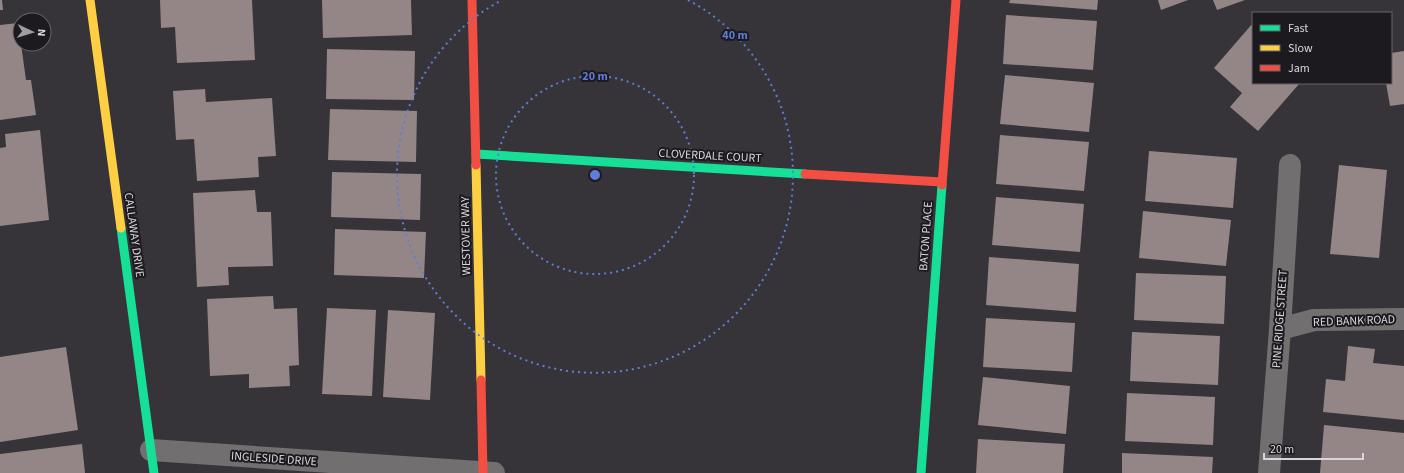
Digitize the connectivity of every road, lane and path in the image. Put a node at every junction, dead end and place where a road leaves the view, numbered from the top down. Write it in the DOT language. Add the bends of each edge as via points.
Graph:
graph roads {
  1 [pos="90,0"];
  2 [pos="472,0"];
  3 [pos="956,0"];
  4 [pos="476,154"];
  5 [pos="1290,166"];
  6 [pos="942,182"];
  7 [pos="1404,319"];
  8 [pos="1280,329"];
  9 [pos="151,450"];
  10 [pos="154,473"];
  11 [pos="489,473"];
  12 [pos="921,473"];
  13 [pos="1269,473"];
  1 -- 9 [label="street, CALLAWAY DRIVE"];
  2 -- 4 [label="street, WESTOVER WAY"];
  3 -- 6 [label="street, BATON PLACE"];
  4 -- 6 [label="street, CLOVERDALE COURT"];
  4 -- 11 [label="street, WESTOVER WAY"];
  5 -- 8 [label="street, PINE RIDGE STREET"];
  6 -- 12 [label="street, BATON PLACE"];
  7 -- 8 [label="street, RED BANK ROAD" via="1314,320"];
  8 -- 13 [label="street, PINE RIDGE STREET"];
  9 -- 10 [label="street, CALLAWAY DRIVE"];
  9 -- 11 [label="street, INGLESIDE DRIVE"];
}
